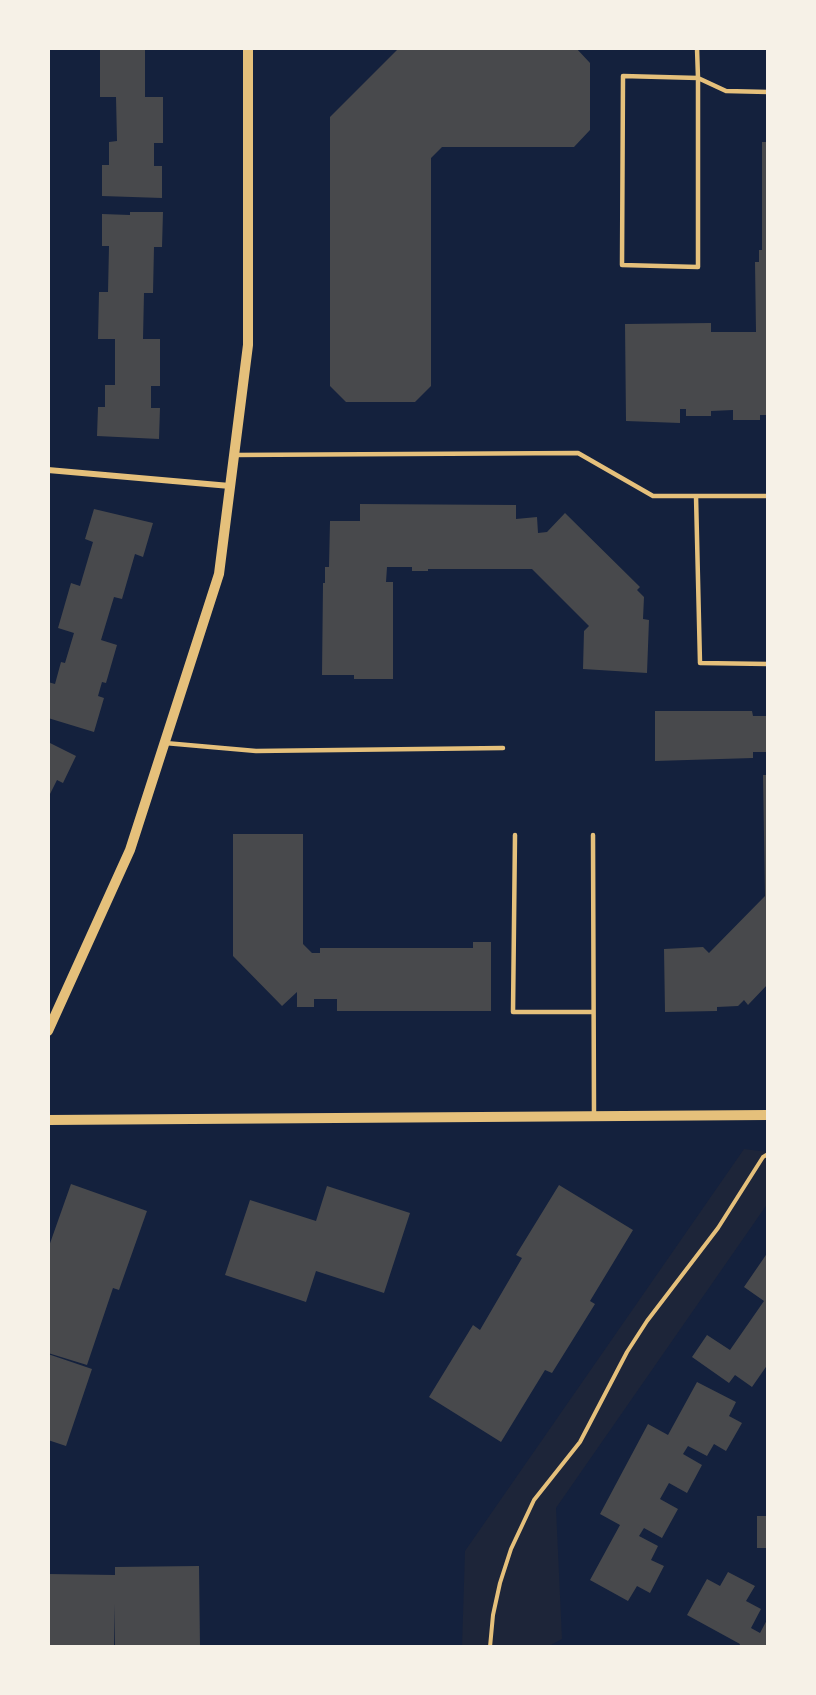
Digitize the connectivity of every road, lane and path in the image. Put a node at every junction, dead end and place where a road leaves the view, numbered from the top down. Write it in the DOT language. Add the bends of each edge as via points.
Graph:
graph roads {
  1 [pos="248,48"];
  2 [pos="697,48"];
  3 [pos="698,78"];
  4 [pos="768,92"];
  5 [pos="234,455"];
  6 [pos="48,470"];
  7 [pos="231,486"];
  8 [pos="696,496"];
  9 [pos="768,496"];
  10 [pos="768,664"];
  11 [pos="165,743"];
  12 [pos="502,748"];
  13 [pos="515,835"];
  14 [pos="593,835"];
  15 [pos="593,1012"];
  16 [pos="48,1031"];
  17 [pos="768,1115"];
  18 [pos="594,1116"];
  19 [pos="48,1120"];
  20 [pos="768,1154"];
  21 [pos="490,1647"];
  1 -- 5 [label="street" via="248,345"];
  2 -- 3 [label="lane"];
  3 -- 3 [label="lane" via="699,267 622,265 623,76"];
  3 -- 4 [label="lane" via="726,92"];
  5 -- 7 [label="street"];
  5 -- 8 [label="lane" via="578,453 653,496"];
  6 -- 7 [label="street"];
  7 -- 11 [label="street" via="219,574"];
  8 -- 9 [label="lane"];
  8 -- 10 [label="lane" via="700,663"];
  11 -- 12 [label="lane" via="256,751"];
  11 -- 16 [label="street" via="130,850"];
  13 -- 15 [label="lane" via="513,1012"];
  14 -- 15 [label="lane"];
  15 -- 18 [label="lane"];
  17 -- 18 [label="street"];
  18 -- 19 [label="street"];
  20 -- 21 [label="path" via="718,1228 646,1321 580,1442 534,1500 500,1583"];
}
